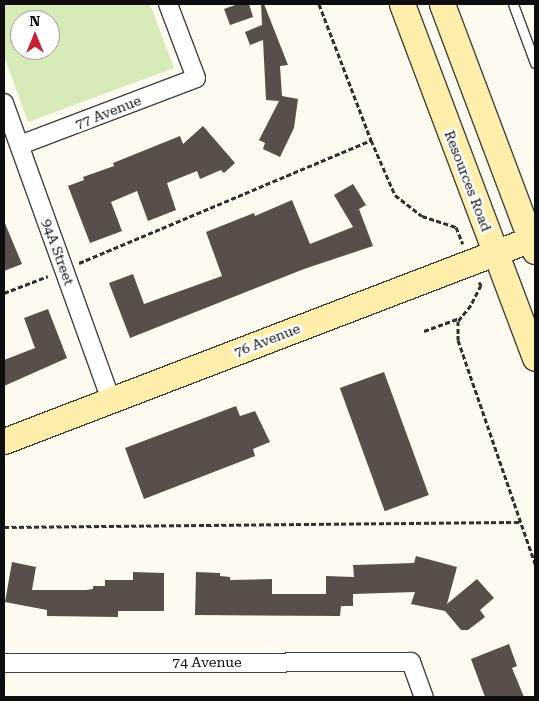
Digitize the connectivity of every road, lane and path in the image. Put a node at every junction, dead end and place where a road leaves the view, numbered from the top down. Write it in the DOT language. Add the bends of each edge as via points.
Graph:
graph roads {
  1 [pos="168,4"];
  2 [pos="319,4"];
  3 [pos="402,4"];
  4 [pos="442,4"];
  5 [pos="513,4"];
  6 [pos="535,63"];
  7 [pos="4,103"];
  8 [pos="370,140"];
  9 [pos="20,145"];
  10 [pos="456,228"];
  11 [pos="534,242"];
  12 [pos="495,252"];
  13 [pos="64,270"];
  14 [pos="481,285"];
  15 [pos="4,293"];
  16 [pos="460,318"];
  17 [pos="424,331"];
  18 [pos="535,358"];
  19 [pos="111,401"];
  20 [pos="4,441"];
  21 [pos="520,522"];
  22 [pos="4,527"];
  23 [pos="535,564"];
  24 [pos="4,663"];
  25 [pos="424,697"];
  1 -- 9 [label="street, 77 Avenue" via="196,78"];
  2 -- 8 [label="path"];
  3 -- 12 [label="main road, Resources Road"];
  4 -- 11 [label="main road"];
  5 -- 6 [label="lane"];
  7 -- 9 [label="street, 94A Street"];
  8 -- 10 [label="path" via="395,195 422,216"];
  8 -- 13 [label="path"];
  9 -- 13 [label="street, 94A Street"];
  11 -- 12 [label="main road, 76 Avenue"];
  12 -- 18 [label="main road, Resources Road"];
  12 -- 19 [label="main road, 76 Avenue"];
  13 -- 15 [label="path"];
  13 -- 19 [label="street, 94A Street"];
  14 -- 16 [label="path"];
  16 -- 17 [label="path"];
  16 -- 21 [label="path" via="456,330 458,340"];
  19 -- 20 [label="main road, 76 Avenue"];
  21 -- 22 [label="path"];
  21 -- 23 [label="path"];
  24 -- 25 [label="street, 74 Avenue" via="410,662"];
}
